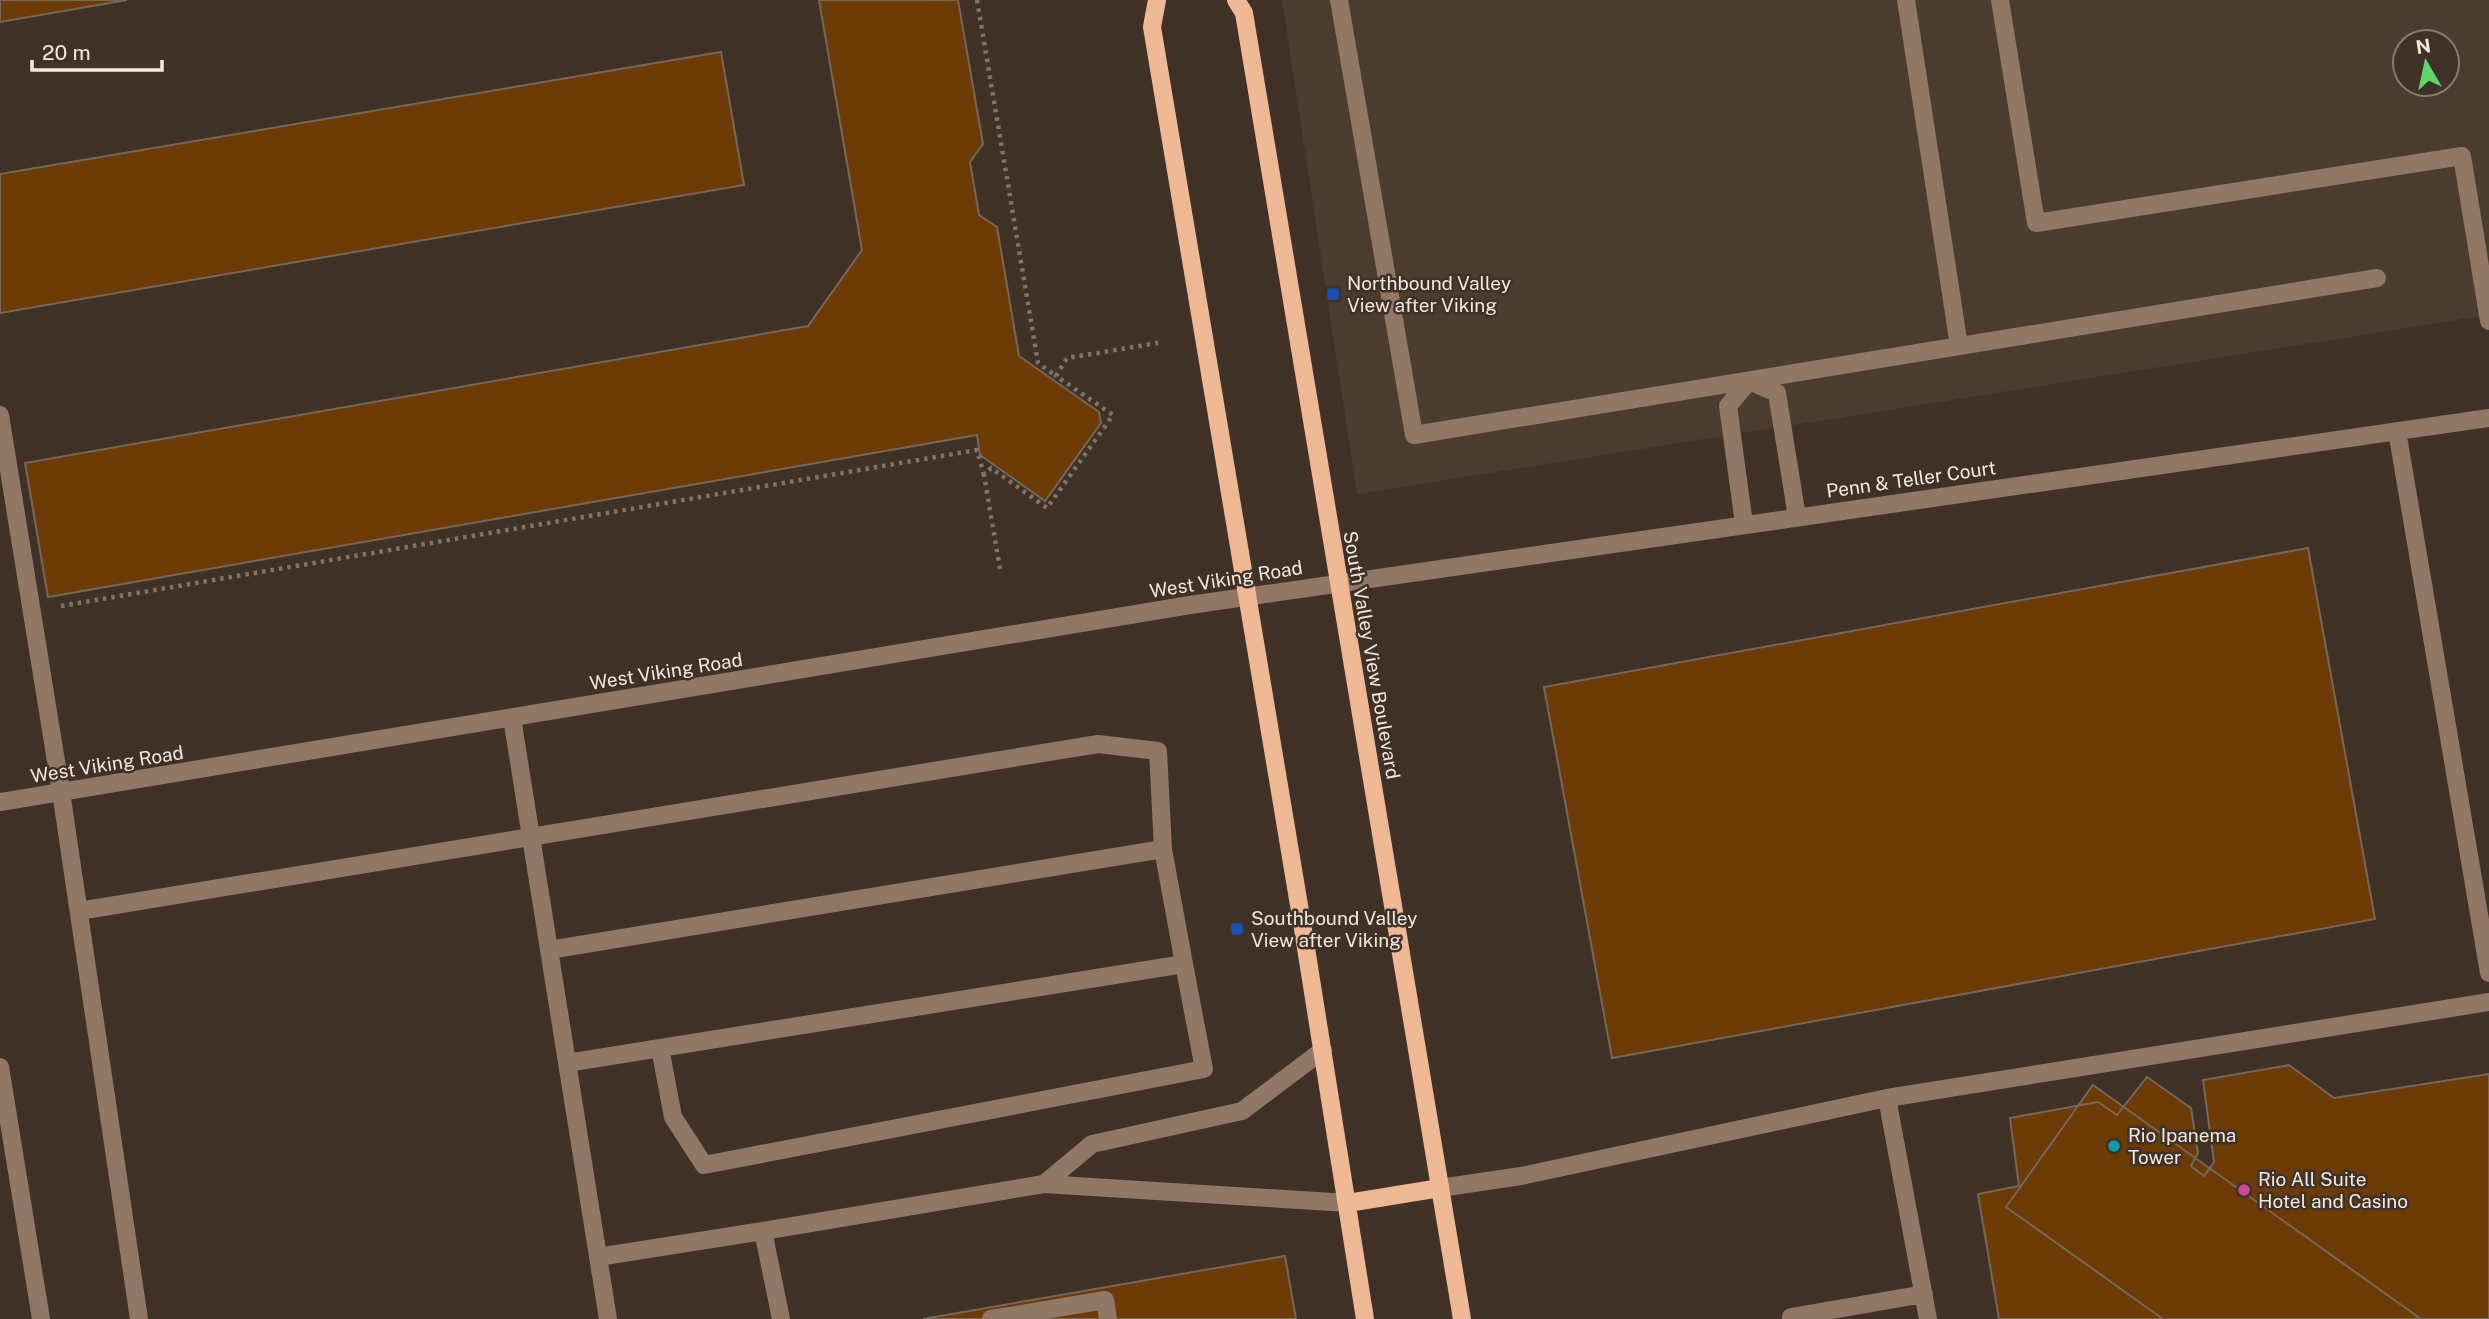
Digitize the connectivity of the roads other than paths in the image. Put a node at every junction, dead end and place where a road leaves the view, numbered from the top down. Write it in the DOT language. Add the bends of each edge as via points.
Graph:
graph roads {
  1 [pos="1157,0"];
  2 [pos="1236,0"];
  3 [pos="1339,0"];
  4 [pos="1906,0"];
  5 [pos="2000,0"];
  6 [pos="2377,278"];
  7 [pos="2489,321"];
  8 [pos="1959,346"];
  9 [pos="1749,381"];
  10 [pos="0,415"];
  11 [pos="2489,418"];
  12 [pos="2397,431"];
  13 [pos="1797,517"];
  14 [pos="1744,524"];
  15 [pos="1339,583"];
  16 [pos="1248,596"];
  17 [pos="512,718"];
  18 [pos="61,792"];
  19 [pos="0,803"];
  20 [pos="531,837"];
  21 [pos="1163,849"];
  22 [pos="79,911"];
  23 [pos="549,950"];
  24 [pos="1184,964"];
  25 [pos="2489,973"];
  26 [pos="2489,1002"];
  27 [pos="660,1048"];
  28 [pos="1323,1050"];
  29 [pos="567,1063"];
  30 [pos="0,1067"];
  31 [pos="1887,1098"];
  32 [pos="1044,1184"];
  33 [pos="1440,1188"];
  34 [pos="1348,1203"];
  35 [pos="762,1231"];
  36 [pos="598,1256"];
  37 [pos="1924,1294"];
  38 [pos="1791,1317"];
  39 [pos="41,1319"];
  40 [pos="139,1319"];
  41 [pos="608,1319"];
  42 [pos="781,1319"];
  43 [pos="991,1319"];
  44 [pos="1108,1319"];
  45 [pos="1365,1319"];
  46 [pos="1462,1319"];
  47 [pos="1928,1319"];
  1 -- 16 [label="main road" via="1152,27"];
  2 -- 15 [label="main road, South Valley View Boulevard" via="1244,13"];
  3 -- 9 [label="street" via="1414,435"];
  4 -- 8 [label="street"];
  5 -- 7 [label="street" via="2036,223 2462,156"];
  6 -- 8 [label="street"];
  8 -- 9 [label="street"];
  9 -- 13 [label="street" via="1777,393"];
  9 -- 14 [label="street" via="1728,406"];
  10 -- 18 [label="street"];
  11 -- 12 [label="street, Penn & Teller Court"];
  12 -- 13 [label="street, Penn & Teller Court"];
  12 -- 25 [label="street"];
  13 -- 14 [label="street, Penn & Teller Court"];
  14 -- 15 [label="street, Penn & Teller Court"];
  15 -- 16 [label="street, West Viking Road"];
  15 -- 33 [label="main road, South Valley View Boulevard"];
  16 -- 17 [label="street, West Viking Road"];
  16 -- 28 [label="main road"];
  17 -- 18 [label="street, West Viking Road"];
  17 -- 20 [label="street"];
  18 -- 19 [label="street, West Viking Road"];
  18 -- 22 [label="street"];
  20 -- 21 [label="street" via="1098,744 1158,751"];
  20 -- 22 [label="street"];
  20 -- 23 [label="street"];
  21 -- 23 [label="street"];
  21 -- 24 [label="street"];
  22 -- 40 [label="street"];
  23 -- 29 [label="street"];
  24 -- 27 [label="street"];
  24 -- 27 [label="street" via="1204,1069 704,1164 673,1117"];
  26 -- 31 [label="street"];
  27 -- 29 [label="street"];
  28 -- 32 [label="street" via="1242,1111 1092,1144"];
  28 -- 34 [label="main road"];
  29 -- 36 [label="street"];
  30 -- 39 [label="street"];
  31 -- 33 [label="street" via="1521,1176"];
  31 -- 37 [label="street"];
  32 -- 34 [label="street"];
  32 -- 35 [label="street"];
  33 -- 34 [label="main road"];
  33 -- 46 [label="main road, South Valley View Boulevard"];
  34 -- 45 [label="main road"];
  35 -- 36 [label="street"];
  35 -- 42 [label="street"];
  36 -- 41 [label="street"];
  37 -- 38 [label="street"];
  37 -- 47 [label="street"];
  43 -- 44 [label="street" via="1105,1300"];
}
